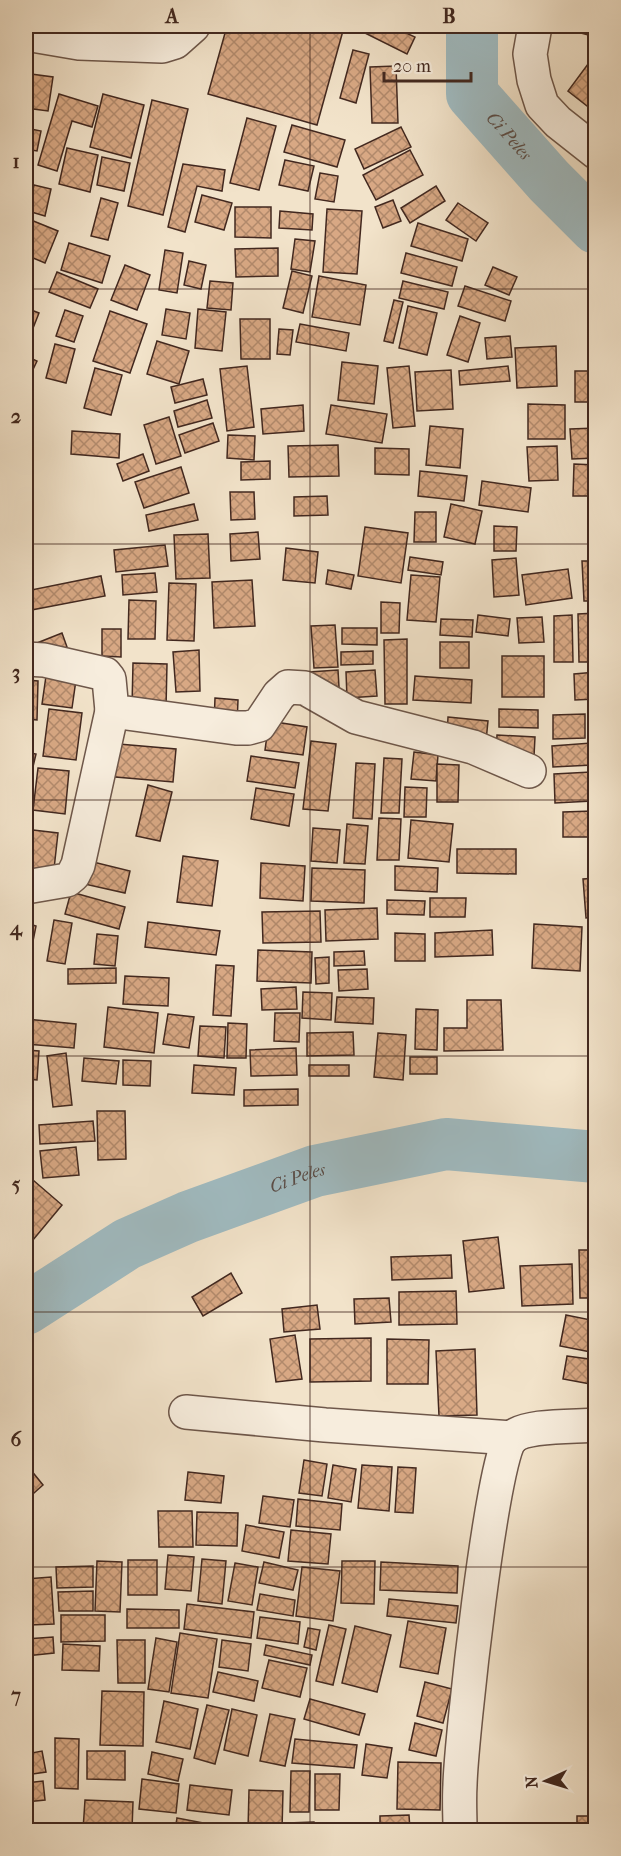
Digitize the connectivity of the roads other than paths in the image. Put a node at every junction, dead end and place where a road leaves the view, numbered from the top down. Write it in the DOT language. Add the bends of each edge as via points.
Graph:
graph roads {
  1 [pos="193,26"];
  2 [pos="535,26"];
  3 [pos="26,34"];
  4 [pos="596,152"];
  5 [pos="26,659"];
  6 [pos="112,711"];
  7 [pos="529,771"];
  8 [pos="26,887"];
  9 [pos="186,1412"];
  10 [pos="596,1425"];
  11 [pos="512,1438"];
  12 [pos="460,1830"];
  1 -- 3 [label="street" via="175,42 162,46 80,42"];
  2 -- 4 [label="street" via="530,54 543,105"];
  5 -- 6 [label="street" via="105,674 109,679"];
  6 -- 7 [label="street" via="248,728 259,725 288,687 305,688 356,717 473,747"];
  6 -- 8 [label="street" via="78,865 67,880"];
  9 -- 11 [label="street"];
  10 -- 11 [label="street" via="526,1430"];
  11 -- 12 [label="street" via="505,1447 497,1481 478,1612 460,1784"];
}
